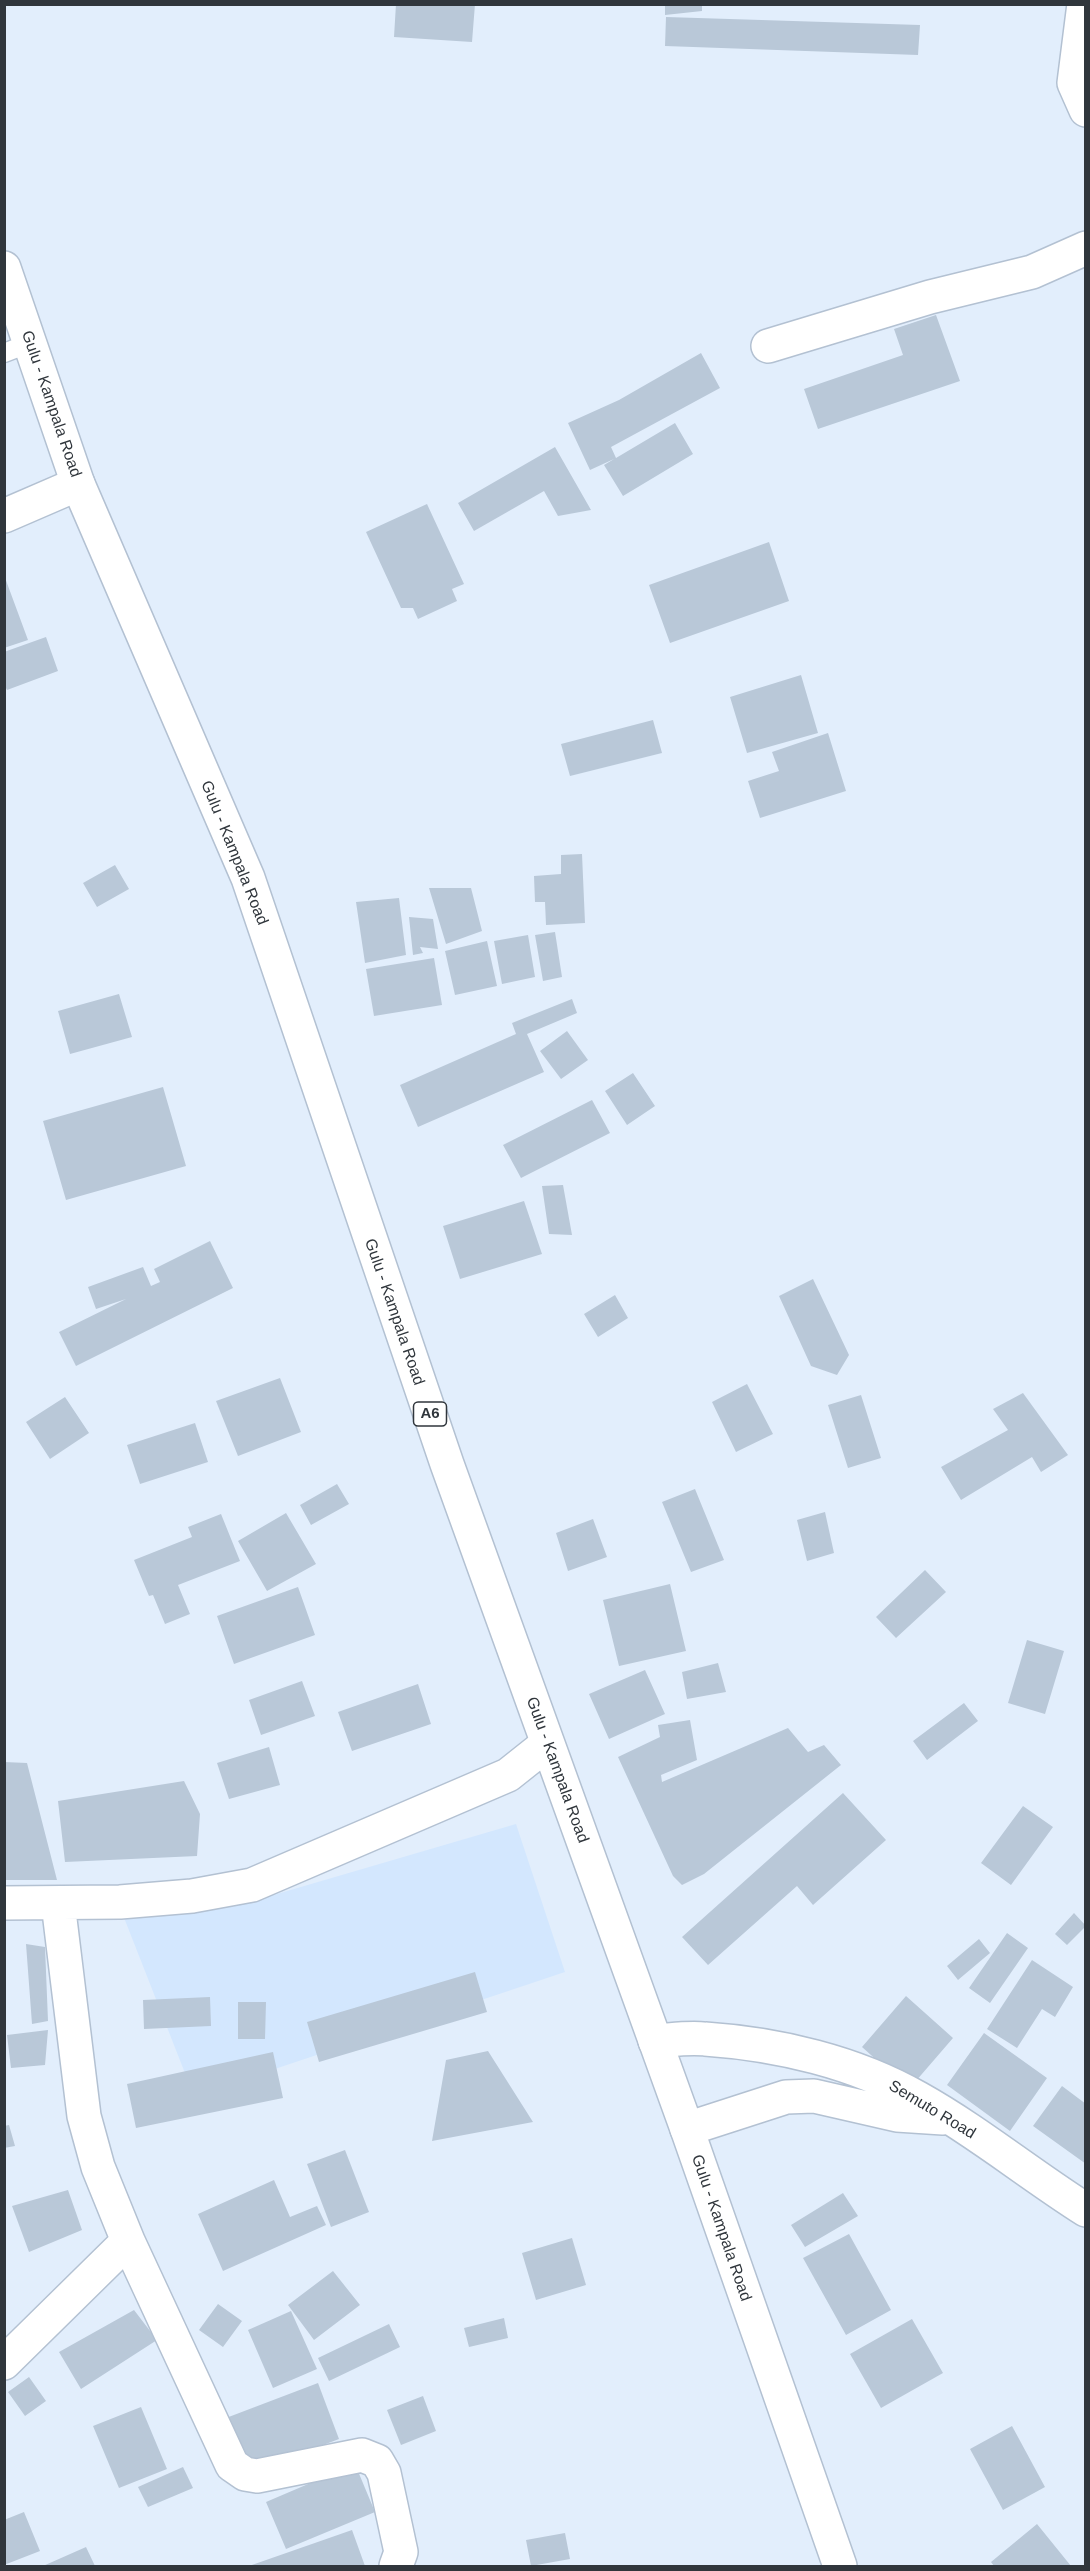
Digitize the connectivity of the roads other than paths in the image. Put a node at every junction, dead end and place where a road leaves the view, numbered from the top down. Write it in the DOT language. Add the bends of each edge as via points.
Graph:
graph roads {
  1 [pos="1084,4"];
  2 [pos="1086,110"];
  3 [pos="1086,248"];
  4 [pos="4,268"];
  5 [pos="768,346"];
  6 [pos="17,348"];
  7 [pos="78,484"];
  8 [pos="4,516"];
  9 [pos="547,1744"];
  10 [pos="4,1903"];
  11 [pos="58,1903"];
  12 [pos="655,2041"];
  13 [pos="951,2119"];
  14 [pos="687,2129"];
  15 [pos="1086,2210"];
  16 [pos="128,2241"];
  17 [pos="4,2362"];
  18 [pos="396,2566"];
  19 [pos="840,2566"];
  1 -- 2 [label="main road" via="1074,83"];
  3 -- 5 [label="main road" via="1032,272 930,297"];
  4 -- 6 [label="main road, Gulu - Kampala Road / A6"];
  6 -- 7 [label="main road, Gulu - Kampala Road / A6"];
  7 -- 8 [label="main road"];
  7 -- 9 [label="main road, Gulu - Kampala Road / A6" via="248,878 363,1222"];
  9 -- 11 [label="main road" via="508,1775 252,1885 192,1896"];
  9 -- 12 [label="main road, Gulu - Kampala Road / A6"];
  10 -- 11 [label="main road"];
  11 -- 16 [label="main road" via="84,2116"];
  12 -- 13 [label="main road, Semuto Road" via="703,2038 784,2050 874,2077"];
  12 -- 14 [label="main road, Gulu - Kampala Road / A6"];
  13 -- 14 [label="main road" via="897,2115 814,2096 786,2097"];
  13 -- 15 [label="main road, Semuto Road"];
  14 -- 19 [label="main road, Gulu - Kampala Road / A6"];
  16 -- 17 [label="main road"];
  16 -- 18 [label="main road" via="232,2465 245,2475 257,2476 362,2455 377,2461 384,2473 401,2552"];
}
